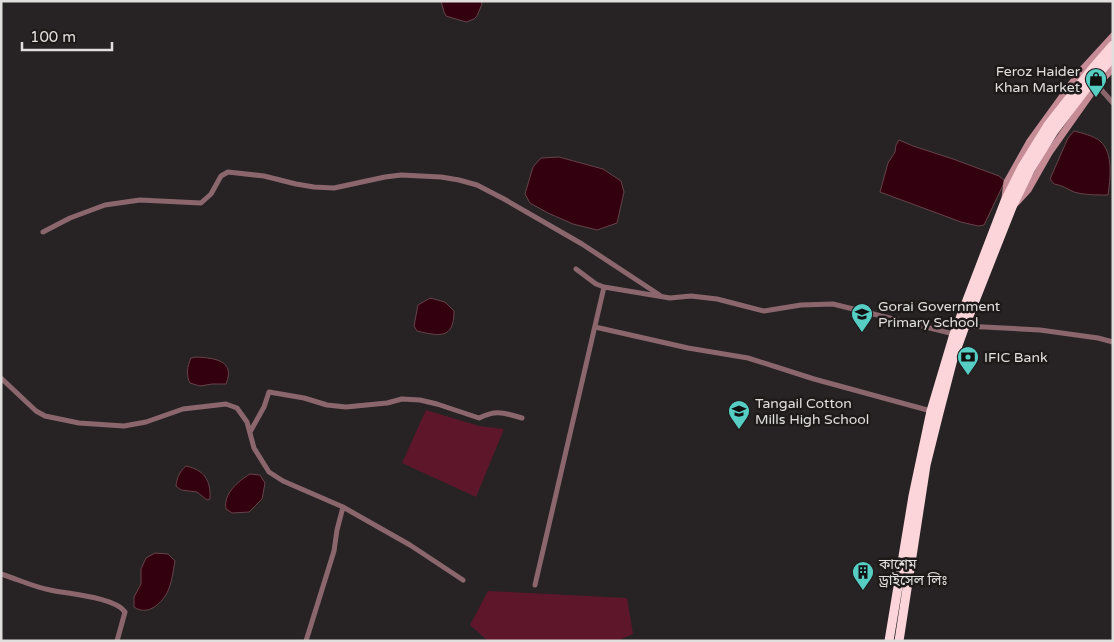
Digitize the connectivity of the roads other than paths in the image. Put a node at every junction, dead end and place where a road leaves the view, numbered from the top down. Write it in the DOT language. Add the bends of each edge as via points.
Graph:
graph roads {
  1 [pos="1113,36"];
  2 [pos="1113,45"];
  3 [pos="1113,58"];
  4 [pos="1113,68"];
  5 [pos="1097,85"];
  6 [pos="1113,103"];
  7 [pos="1008,204"];
  8 [pos="43,232"];
  9 [pos="576,269"];
  10 [pos="604,287"];
  11 [pos="661,296"];
  12 [pos="966,326"];
  13 [pos="595,327"];
  14 [pos="954,334"];
  15 [pos="1113,342"];
  16 [pos="1,378"];
  17 [pos="930,411"];
  18 [pos="522,418"];
  19 [pos="250,432"];
  20 [pos="343,507"];
  21 [pos="1,574"];
  22 [pos="463,580"];
  23 [pos="535,585"];
  24 [pos="117,641"];
  25 [pos="306,641"];
  26 [pos="889,641"];
  27 [pos="899,641"];
  1 -- 7 [label="main road" via="1080,72 1030,141 1007,182"];
  2 -- 7 [label="highway" via="1048,125 1022,167"];
  3 -- 7 [label="highway" via="1054,131"];
  4 -- 5 [label="main road"];
  5 -- 6 [label="street"];
  5 -- 7 [label="main road" via="1049,153 1028,190"];
  7 -- 12 [label="highway"];
  7 -- 14 [label="highway"];
  8 -- 11 [label="street" via="106,205 140,200 200,203 211,194 221,176 228,172 334,188 401,175 441,177 477,185 504,199 582,244"];
  9 -- 10 [label="street"];
  10 -- 11 [label="street"];
  10 -- 13 [label="street"];
  11 -- 14 [label="street" via="717,299 764,312 801,305 833,304"];
  12 -- 15 [label="street" via="1040,330"];
  12 -- 27 [label="highway" via="953,359 926,465"];
  13 -- 17 [label="street" via="748,358"];
  13 -- 23 [label="street"];
  14 -- 17 [label="highway"];
  16 -- 19 [label="street" via="36,411 57,419 124,426 183,409 226,404 237,408"];
  17 -- 26 [label="highway"];
  18 -- 19 [label="street" via="500,412 479,418 420,400 326,405 269,392"];
  19 -- 20 [label="street" via="254,448 269,472"];
  20 -- 22 [label="street"];
  20 -- 25 [label="street" via="332,558"];
  21 -- 24 [label="street" via="49,590 98,598 122,608 125,612"];
}
